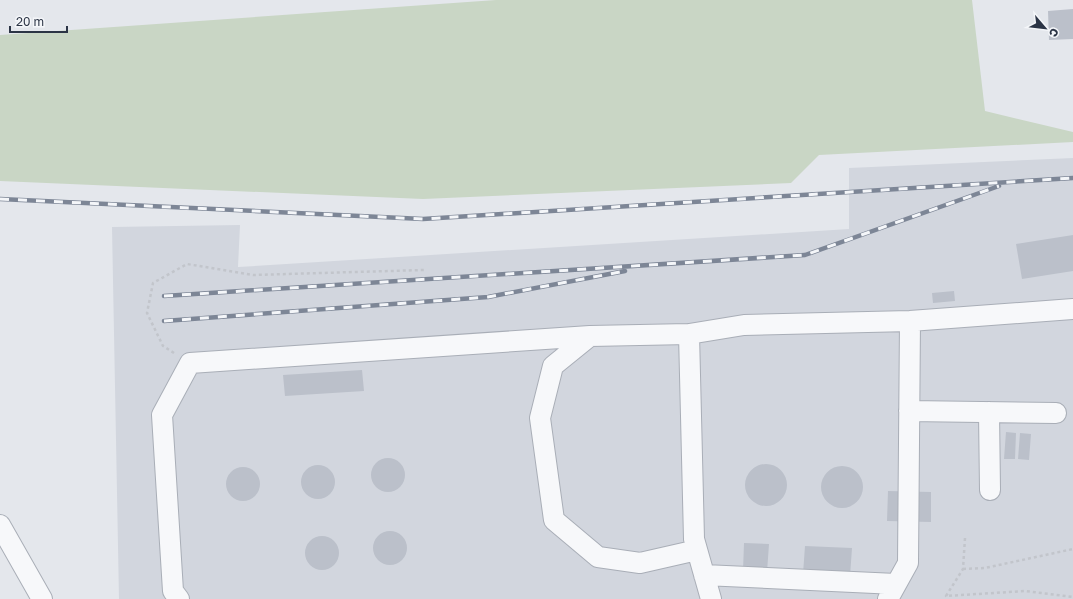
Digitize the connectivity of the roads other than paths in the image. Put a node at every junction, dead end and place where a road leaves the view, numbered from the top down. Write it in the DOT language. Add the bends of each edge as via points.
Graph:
graph roads {
  1 [pos="1073,309"];
  2 [pos="910,320"];
  3 [pos="689,334"];
  4 [pos="590,336"];
  5 [pos="909,411"];
  6 [pos="989,412"];
  7 [pos="1056,413"];
  8 [pos="990,490"];
  9 [pos="0,525"];
  10 [pos="697,550"];
  11 [pos="704,575"];
  12 [pos="892,592"];
  13 [pos="42,599"];
  14 [pos="178,599"];
  15 [pos="710,599"];
  1 -- 2 [label="lane"];
  2 -- 3 [label="lane" via="744,325"];
  2 -- 5 [label="lane"];
  3 -- 4 [label="lane"];
  3 -- 10 [label="lane" via="694,539"];
  4 -- 10 [label="lane" via="553,366 540,418 554,520 598,557 640,563"];
  4 -- 14 [label="lane" via="190,363 162,415 172,591"];
  5 -- 6 [label="lane"];
  5 -- 12 [label="lane" via="908,563"];
  6 -- 7 [label="lane"];
  6 -- 8 [label="lane"];
  9 -- 13 [label="lane"];
  10 -- 11 [label="lane"];
  11 -- 12 [label="lane"];
  11 -- 15 [label="lane"];
}
